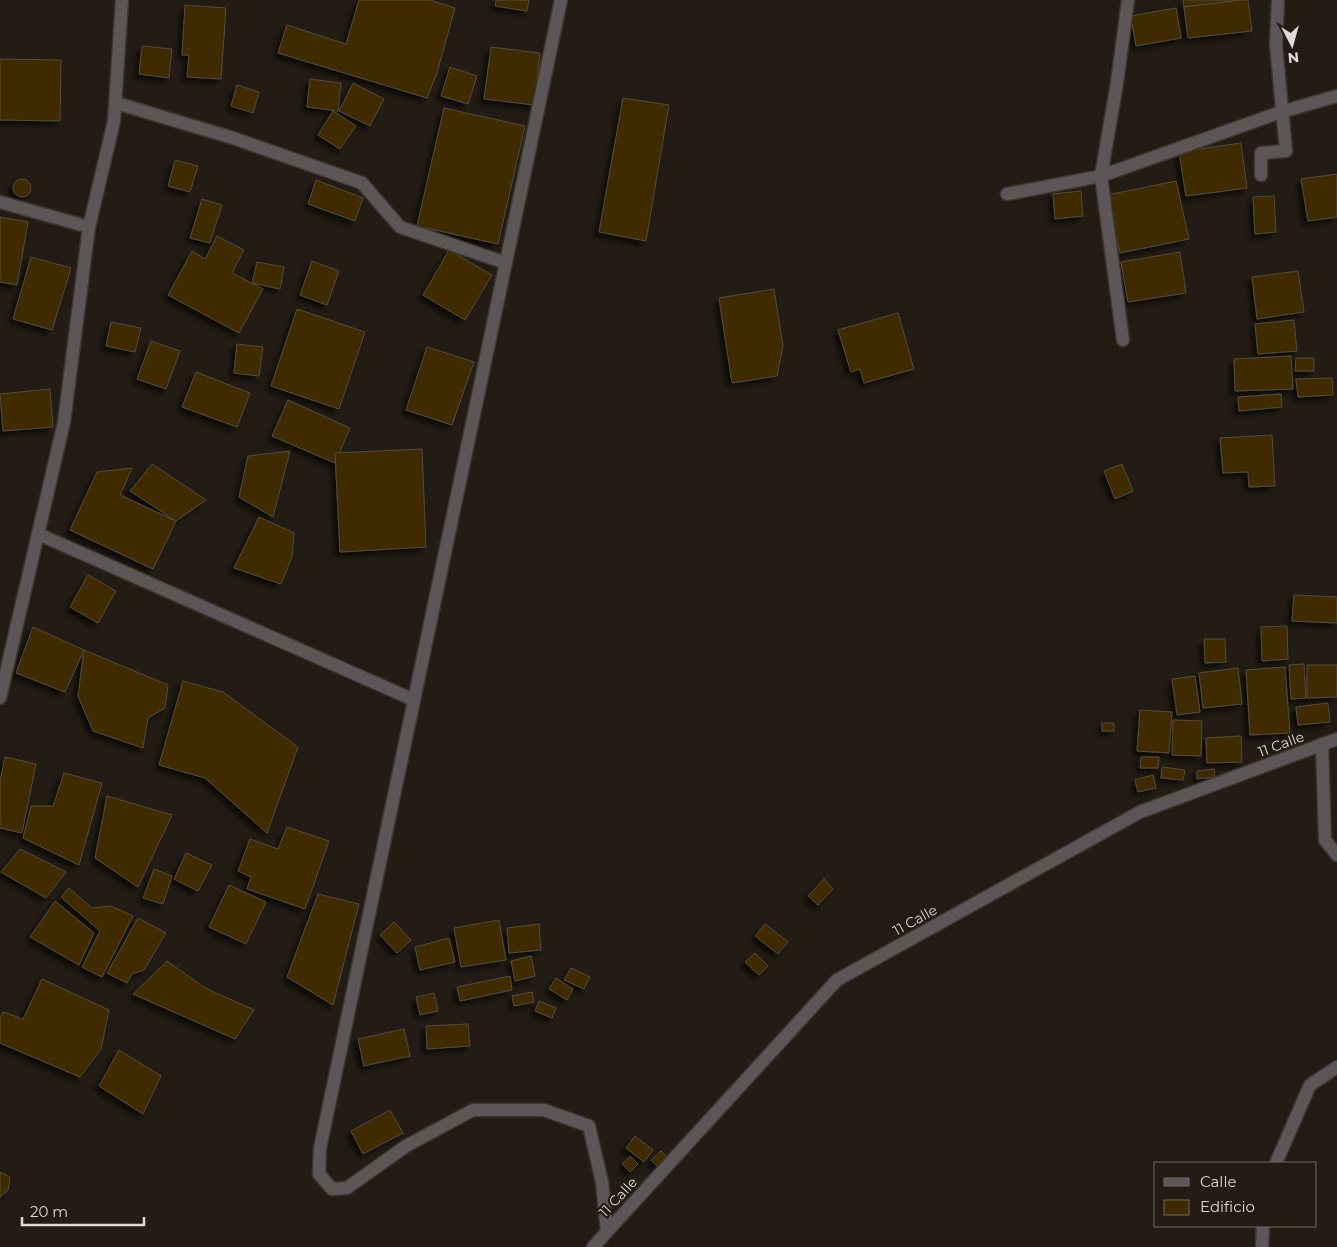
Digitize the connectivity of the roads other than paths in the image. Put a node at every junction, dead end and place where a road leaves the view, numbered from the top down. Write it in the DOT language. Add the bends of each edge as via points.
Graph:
graph roads {
  1 [pos="122,0"];
  2 [pos="561,0"];
  3 [pos="1128,0"];
  4 [pos="1278,0"];
  5 [pos="1337,96"];
  6 [pos="116,103"];
  7 [pos="1282,112"];
  8 [pos="1261,174"];
  9 [pos="1101,176"];
  10 [pos="1007,194"];
  11 [pos="0,202"];
  12 [pos="90,227"];
  13 [pos="506,263"];
  14 [pos="1123,340"];
  15 [pos="38,534"];
  16 [pos="0,698"];
  17 [pos="414,700"];
  18 [pos="1337,739"];
  19 [pos="1322,744"];
  20 [pos="1337,855"];
  21 [pos="1337,1066"];
  22 [pos="1276,1162"];
  23 [pos="1263,1227"];
  24 [pos="607,1231"];
  25 [pos="592,1247"];
  26 [pos="1262,1247"];
  1 -- 6 [label="street"];
  2 -- 13 [label="street"];
  3 -- 9 [label="street"];
  4 -- 7 [label="street" via="1276,45"];
  5 -- 7 [label="street"];
  6 -- 12 [label="street"];
  6 -- 13 [label="street" via="233,138 362,183 400,228"];
  7 -- 8 [label="street" via="1286,151 1261,153"];
  7 -- 9 [label="street"];
  9 -- 10 [label="street"];
  9 -- 14 [label="street"];
  11 -- 12 [label="street"];
  12 -- 15 [label="street" via="64,422"];
  13 -- 17 [label="street"];
  15 -- 16 [label="street"];
  15 -- 17 [label="street"];
  17 -- 24 [label="street" via="320,1148 319,1174 332,1189 347,1188 406,1146 473,1110 544,1110 589,1126 602,1182"];
  18 -- 19 [label="street, 11 Calle"];
  19 -- 20 [label="street" via="1325,840"];
  19 -- 24 [label="street, 11 Calle" via="1140,812 838,980"];
  21 -- 22 [label="street" via="1310,1085"];
  23 -- 26 [label="street"];
  24 -- 25 [label="street, 11 Calle"];
}
